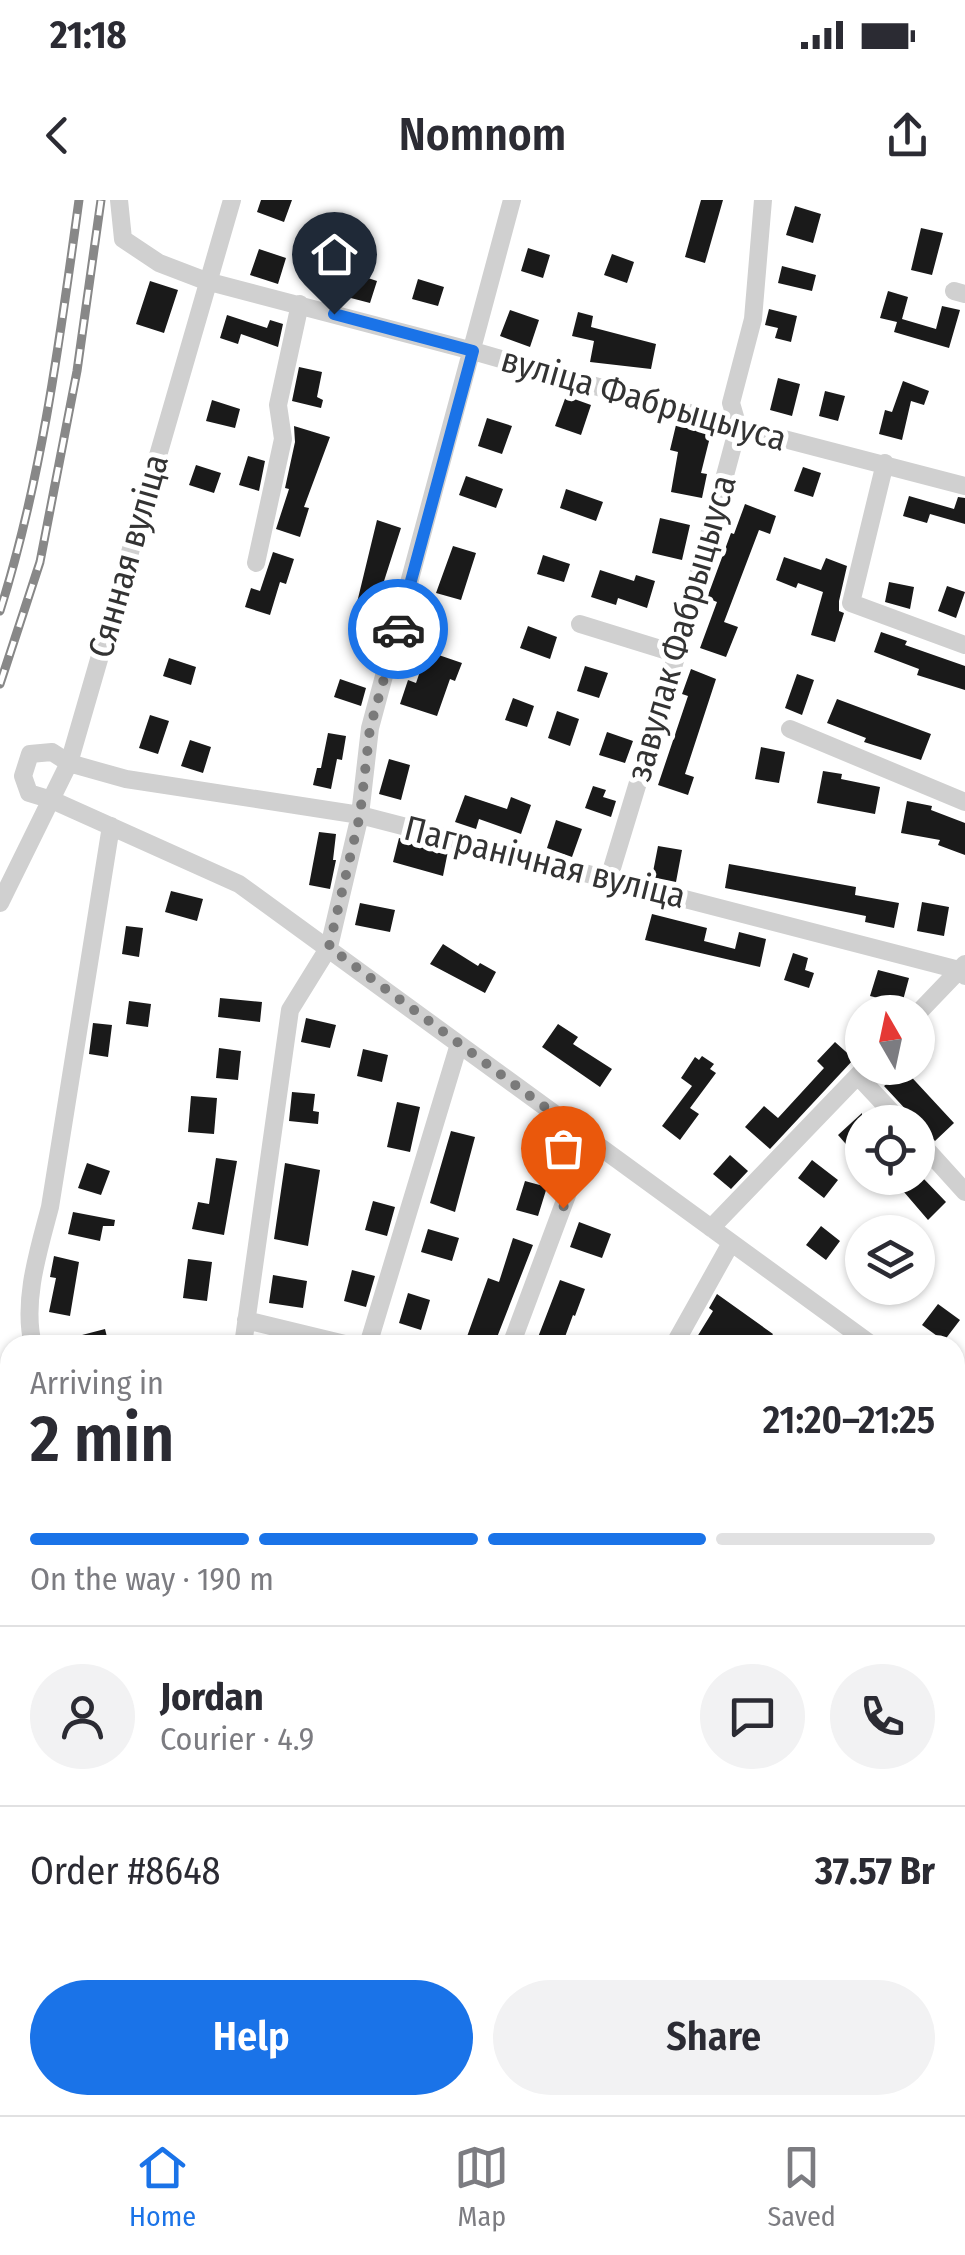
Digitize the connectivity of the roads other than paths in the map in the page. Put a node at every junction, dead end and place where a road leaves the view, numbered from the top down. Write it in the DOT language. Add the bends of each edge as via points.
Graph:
graph roads {
  1 [pos="119,200"];
  2 [pos="232,200"];
  3 [pos="512,200"];
  4 [pos="763,200"];
  5 [pos="206,280"];
  6 [pos="300,304"];
  7 [pos="473,351"];
  8 [pos="738,428"];
  9 [pos="885,464"];
  10 [pos="965,486"];
  11 [pos="256,563"];
  12 [pos="580,624"];
  13 [pos="965,645"];
  14 [pos="677,654"];
  15 [pos="790,730"];
  16 [pos="68,763"];
  17 [pos="52,800"];
  18 [pos="965,802"];
  19 [pos="360,815"];
  20 [pos="111,826"];
  21 [pos="609,878"];
  22 [pos="0,903"];
  23 [pos="329,947"];
  24 [pos="963,970"];
  25 [pos="935,997"];
  26 [pos="459,1044"];
  27 [pos="848,1085"];
  28 [pos="871,1085"];
  29 [pos="887,1105"];
  30 [pos="588,1139"];
  31 [pos="935,1159"];
  32 [pos="965,1192"];
  33 [pos="711,1228"];
  34 [pos="731,1242"];
  35 [pos="246,1320"];
  36 [pos="31,1335"];
  37 [pos="244,1335"];
  38 [pos="308,1335"];
  39 [pos="371,1335"];
  40 [pos="516,1335"];
  41 [pos="680,1335"];
  42 [pos="844,1335"];
  1 -- 5 [label="street, вуліца Фабрыцыуса" via="123,239 159,263"];
  2 -- 5 [label="street, Сянная вуліца"];
  3 -- 7 [label="street"];
  4 -- 8 [label="street, завулак Фабрыцыуса" via="753,318 731,403"];
  5 -- 6 [label="street, вуліца Фабрыцыуса"];
  5 -- 16 [label="street, Сянная вуліца"];
  6 -- 7 [label="street, вуліца Фабрыцыуса"];
  6 -- 11 [label="street" via="278,406 283,439"];
  7 -- 8 [label="street, вуліца Фабрыцыуса"];
  7 -- 19 [label="street" via="370,728"];
  8 -- 9 [label="street, вуліца Фабрыцыуса"];
  8 -- 14 [label="street, завулак Фабрыцыуса"];
  9 -- 10 [label="street, вуліца Фабрыцыуса"];
  9 -- 13 [label="street" via="851,604"];
  12 -- 14 [label="street"];
  14 -- 21 [label="street, завулак Фабрыцыуса"];
  15 -- 18 [label="street"];
  16 -- 17 [label="street, Сянная вуліца"];
  16 -- 17 [label="street" via="52,752 30,754 22,776 29,793"];
  16 -- 19 [label="street, Пагранічная вуліца"];
  17 -- 20 [label="street"];
  17 -- 22 [label="street, Сянная вуліца"];
  19 -- 21 [label="street, Пагранічная вуліца"];
  19 -- 23 [label="street"];
  20 -- 23 [label="street" via="238,884"];
  20 -- 36 [label="street" via="36,1260"];
  21 -- 24 [label="street, Пагранічная вуліца"];
  23 -- 26 [label="street"];
  23 -- 35 [label="street" via="290,1010"];
  24 -- 25 [label="street"];
  26 -- 30 [label="street"];
  26 -- 39 [label="street"];
  27 -- 33 [label="street"];
  28 -- 29 [label="street"];
  30 -- 33 [label="street"];
  30 -- 40 [label="street"];
  31 -- 32 [label="street"];
  33 -- 34 [label="street"];
  34 -- 41 [label="street"];
  34 -- 42 [label="street"];
  35 -- 37 [label="street"];
  35 -- 38 [label="street"];
}
